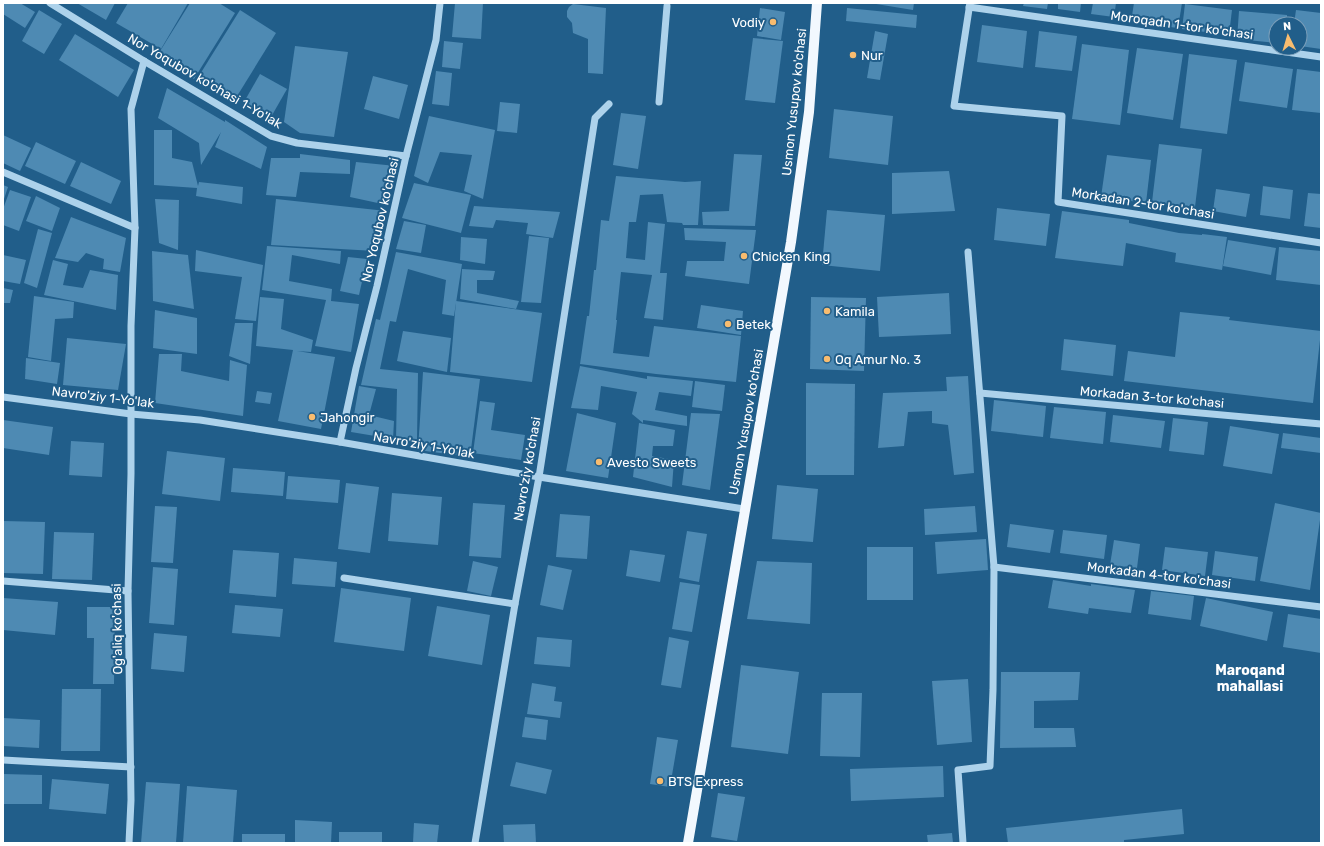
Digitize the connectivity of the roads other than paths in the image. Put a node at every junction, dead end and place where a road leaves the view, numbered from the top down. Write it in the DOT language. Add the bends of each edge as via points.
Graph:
graph roads {
  1 [pos="50,3"];
  2 [pos="440,3"];
  3 [pos="817,3"];
  4 [pos="969,5"];
  5 [pos="666,6"];
  6 [pos="1321,57"];
  7 [pos="144,61"];
  8 [pos="659,102"];
  9 [pos="609,104"];
  10 [pos="406,156"];
  11 [pos="3,172"];
  12 [pos="135,228"];
  13 [pos="1321,243"];
  14 [pos="968,252"];
  15 [pos="980,393"];
  16 [pos="3,396"];
  17 [pos="131,414"];
  18 [pos="1321,424"];
  19 [pos="340,442"];
  20 [pos="539,477"];
  21 [pos="744,508"];
  22 [pos="994,567"];
  23 [pos="344,578"];
  24 [pos="3,581"];
  25 [pos="128,591"];
  26 [pos="515,604"];
  27 [pos="1321,607"];
  28 [pos="3,760"];
  29 [pos="131,767"];
  30 [pos="129,843"];
  31 [pos="475,843"];
  32 [pos="688,843"];
  33 [pos="963,843"];
  1 -- 7 [label="street, Nor Yoqubov ko'chasi 1-Yo'lak"];
  2 -- 10 [label="street, Nor Yoqubov ko'chasi" via="436,40"];
  3 -- 21 [label="main road, Usmon Yusupov ko'chasi" via="809,112 792,234"];
  4 -- 6 [label="street, Morоqadn 1-tor ko'chasi"];
  4 -- 13 [label="street, Morkadan 2-tor ko'chasi" via="954,106 1062,116 1058,202"];
  5 -- 8 [label="street"];
  7 -- 10 [label="street, Nor Yoqubov ko'chasi 1-Yo'lak" via="272,136 297,143"];
  7 -- 12 [label="street, Og'aliq ko'chasi" via="131,110"];
  9 -- 20 [label="street, Navro'ziy ko'chasi" via="595,118"];
  10 -- 19 [label="street, Nor Yoqubov ko'chasi"];
  11 -- 12 [label="street"];
  12 -- 17 [label="street, Og'aliq ko'chasi"];
  14 -- 15 [label="street"];
  15 -- 18 [label="street, Morkadan 3-tor ko'chasi"];
  15 -- 22 [label="street"];
  16 -- 17 [label="street, Navro'ziy 1-Yo'lak"];
  17 -- 19 [label="street, Navro'ziy 1-Yo'lak" via="200,420"];
  17 -- 25 [label="street, Og'aliq ko'chasi"];
  19 -- 20 [label="street, Navro'ziy 1-Yo'lak"];
  20 -- 21 [label="street, Navro'ziy 1-Yo'lak"];
  20 -- 26 [label="street, Navro'ziy ko'chasi"];
  21 -- 32 [label="main road, Usmon Yusupov ko'chasi"];
  22 -- 27 [label="street, Morkadan 4-tor ko'chasi"];
  22 -- 33 [label="street" via="990,766 958,770"];
  23 -- 26 [label="street"];
  24 -- 25 [label="street"];
  25 -- 29 [label="street, Og'aliq ko'chasi"];
  26 -- 31 [label="street, Navro'ziy ko'chasi"];
  28 -- 29 [label="street"];
  29 -- 30 [label="street, Og'aliq ko'chasi"];
}
